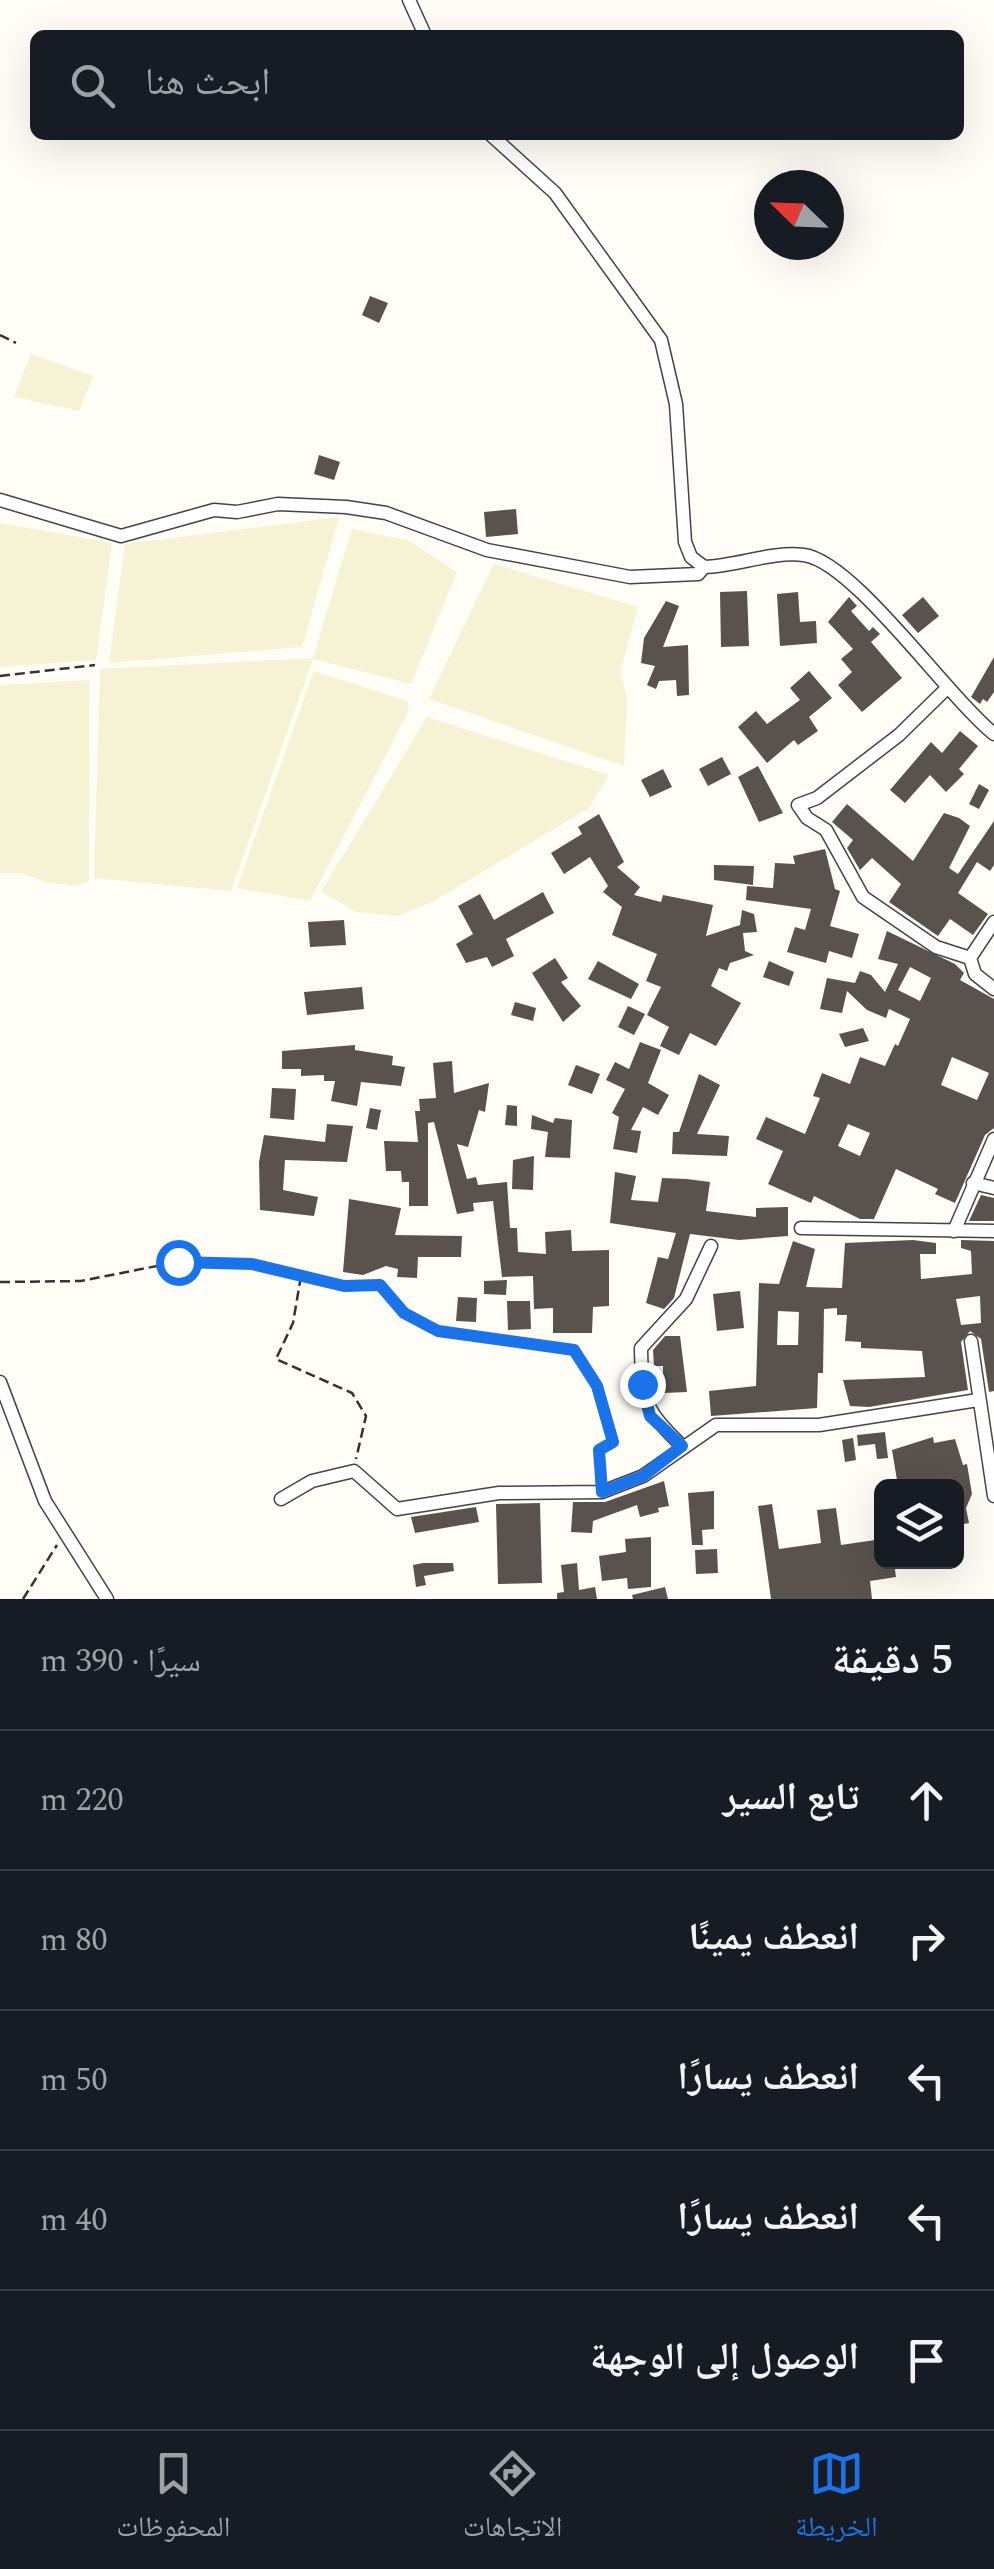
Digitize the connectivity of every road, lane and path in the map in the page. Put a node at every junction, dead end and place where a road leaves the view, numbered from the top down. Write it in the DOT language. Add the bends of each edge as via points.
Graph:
graph roads {
  1 [pos="409,0"];
  2 [pos="423,30"];
  3 [pos="497,140"];
  4 [pos="0,336"];
  5 [pos="16,343"];
  6 [pos="0,500"];
  7 [pos="704,567"];
  8 [pos="95,665"];
  9 [pos="0,676"];
  10 [pos="946,689"];
  11 [pos="994,734"];
  12 [pos="994,922"];
  13 [pos="970,958"];
  14 [pos="994,989"];
  15 [pos="994,1140"];
  16 [pos="973,1183"];
  17 [pos="994,1188"];
  18 [pos="801,1228"];
  19 [pos="954,1231"];
  20 [pos="994,1231"];
  21 [pos="711,1246"];
  22 [pos="301,1274"];
  23 [pos="0,1282"];
  24 [pos="971,1341"];
  25 [pos="0,1382"];
  26 [pos="978,1400"];
  27 [pos="682,1446"];
  28 [pos="354,1470"];
  29 [pos="993,1481"];
  30 [pos="602,1492"];
  31 [pos="994,1496"];
  32 [pos="281,1499"];
  33 [pos="66,1529"];
  34 [pos="23,1599"];
  35 [pos="107,1599"];
  1 -- 2 [label="street"];
  3 -- 7 [label="street" via="556,193 661,340 676,404 685,542"];
  4 -- 5 [label="path"];
  6 -- 7 [label="street" via="122,536 214,510 346,507 386,513 487,550 630,577 698,574"];
  7 -- 10 [label="street" via="786,554 834,565"];
  8 -- 9 [label="path"];
  10 -- 11 [label="street"];
  10 -- 13 [label="street" via="899,735 817,798 798,805 826,830 864,897 936,947"];
  12 -- 13 [label="street"];
  13 -- 14 [label="street" via="975,974"];
  15 -- 16 [label="street"];
  16 -- 17 [label="street"];
  16 -- 19 [label="street"];
  18 -- 19 [label="street"];
  19 -- 20 [label="street"];
  21 -- 27 [label="street" via="686,1298 640,1348 650,1416"];
  22 -- 23 [label="path" via="252,1264 178,1262 81,1280"];
  22 -- 28 [label="path" via="293,1323 276,1359 352,1393 366,1416"];
  22 -- 30 [label="path" via="344,1286 380,1285 404,1313 438,1331 574,1350 597,1386 613,1442 599,1450"];
  24 -- 26 [label="street"];
  25 -- 33 [label="street" via="33,1474"];
  26 -- 27 [label="street" via="819,1425 716,1425"];
  26 -- 29 [label="street"];
  27 -- 30 [label="street" via="643,1476"];
  28 -- 30 [label="street" via="396,1509 498,1493"];
  28 -- 32 [label="street" via="312,1480"];
  29 -- 31 [label="street"];
  33 -- 34 [label="path"];
  33 -- 35 [label="street"];
}
